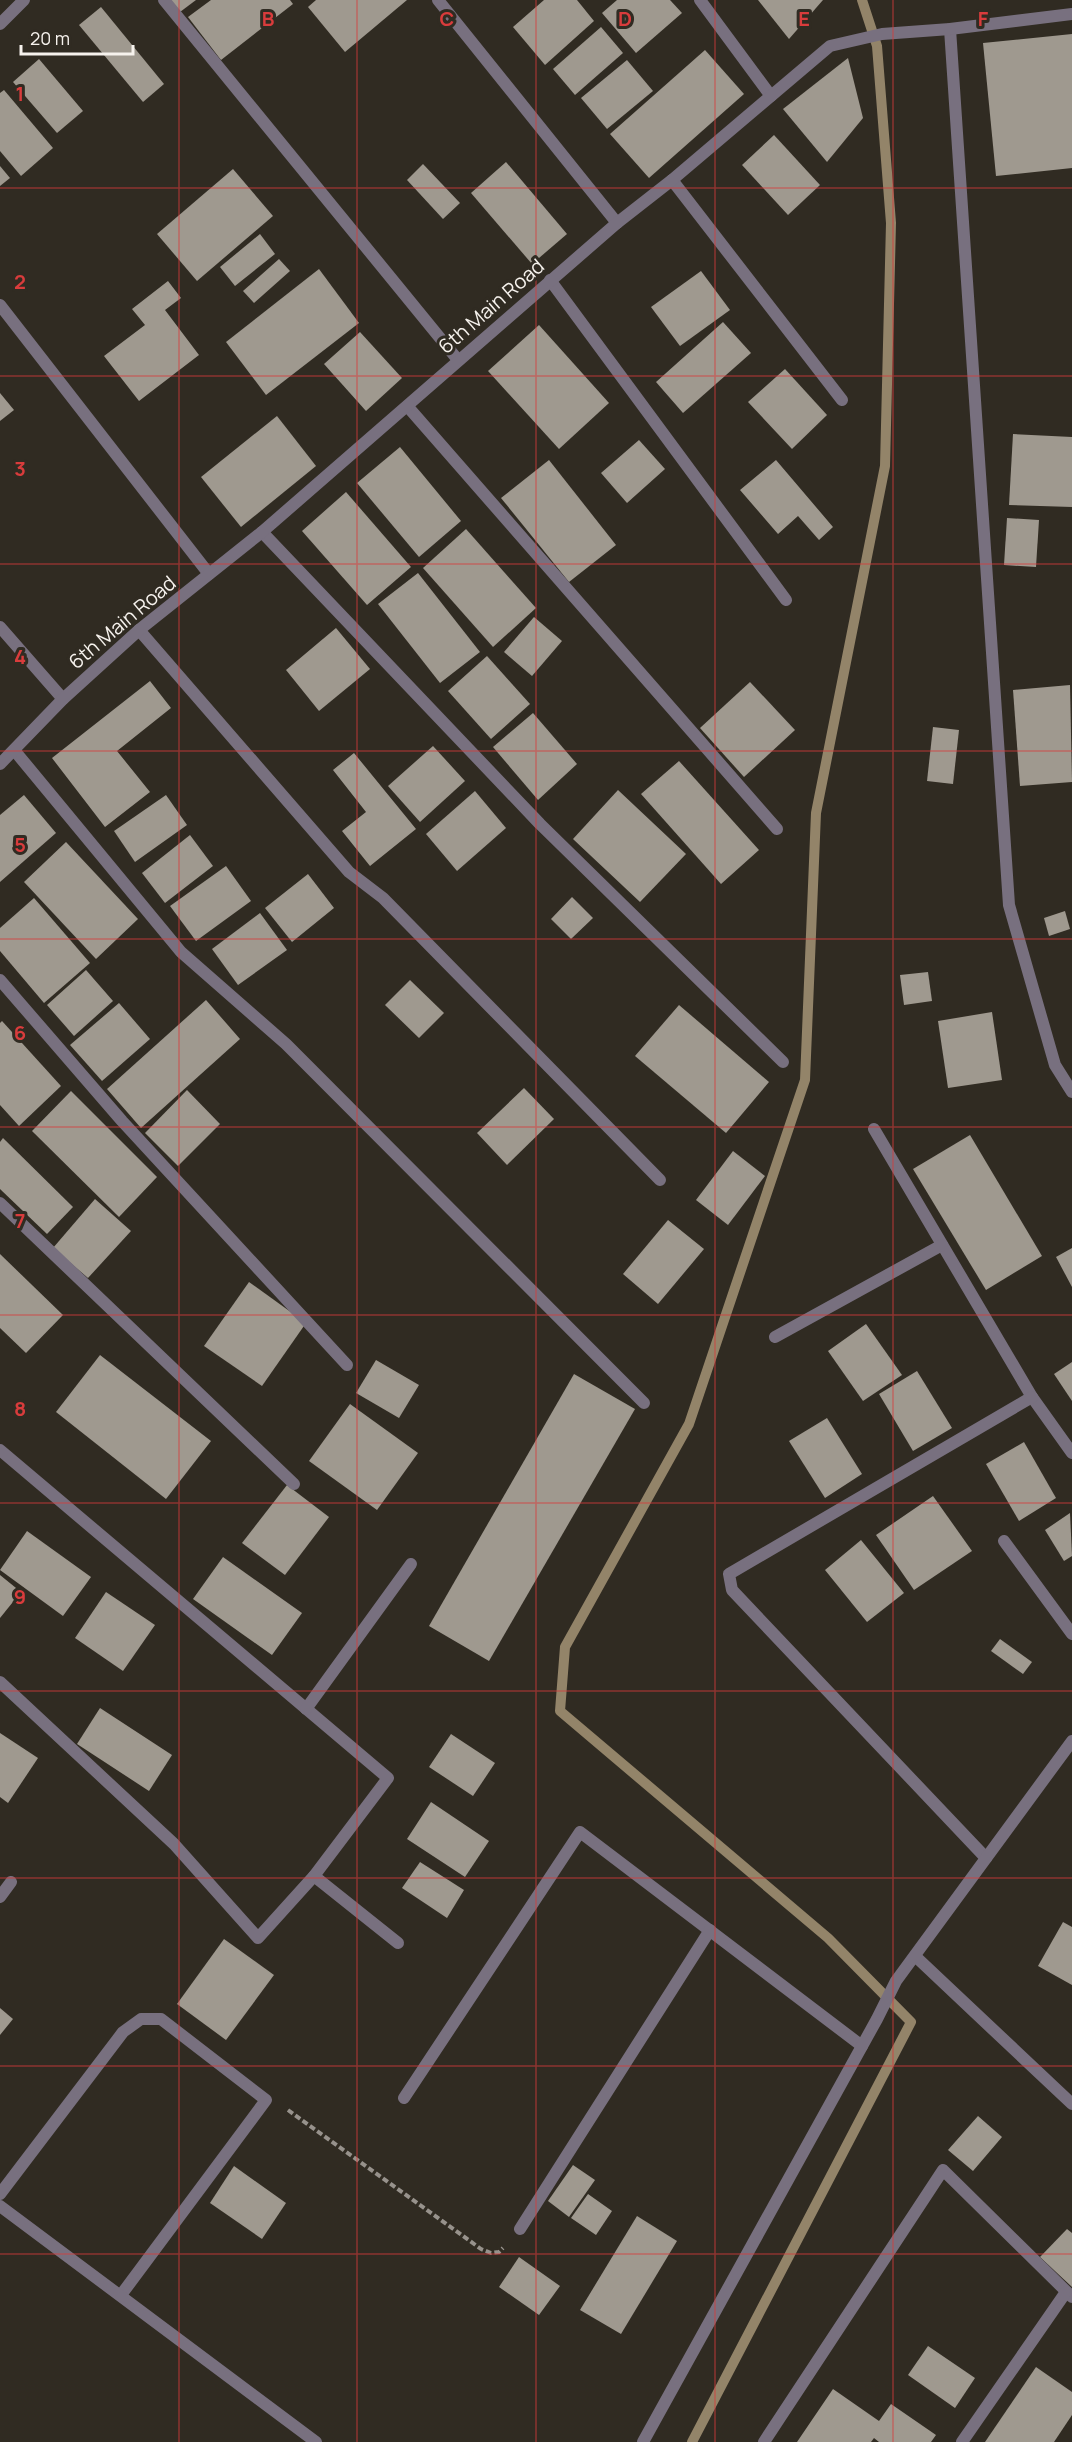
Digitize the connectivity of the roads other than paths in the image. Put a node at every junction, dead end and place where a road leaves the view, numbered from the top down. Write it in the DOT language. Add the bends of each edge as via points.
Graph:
graph roads {
  1 [pos="24,0"];
  2 [pos="164,0"];
  3 [pos="438,0"];
  4 [pos="700,0"];
  5 [pos="1072,14"];
  6 [pos="0,24"];
  7 [pos="950,29"];
  8 [pos="771,96"];
  9 [pos="672,180"];
  10 [pos="617,223"];
  11 [pos="550,280"];
  12 [pos="0,305"];
  13 [pos="458,360"];
  14 [pos="842,400"];
  15 [pos="408,407"];
  16 [pos="262,532"];
  17 [pos="209,574"];
  18 [pos="786,600"];
  19 [pos="0,627"];
  20 [pos="139,630"];
  21 [pos="63,699"];
  22 [pos="14,750"];
  23 [pos="0,764"];
  24 [pos="777,829"];
  25 [pos="0,980"];
  26 [pos="783,1062"];
  27 [pos="1072,1092"];
  28 [pos="874,1129"];
  29 [pos="660,1180"];
  30 [pos="0,1203"];
  31 [pos="942,1245"];
  32 [pos="775,1337"];
  33 [pos="347,1365"];
  34 [pos="1032,1397"];
  35 [pos="644,1403"];
  36 [pos="0,1450"];
  37 [pos="1072,1453"];
  38 [pos="294,1484"];
  39 [pos="1004,1541"];
  40 [pos="411,1564"];
  41 [pos="1072,1634"];
  42 [pos="0,1682"];
  43 [pos="306,1709"];
  44 [pos="1072,1741"];
  45 [pos="986,1858"];
  46 [pos="314,1876"];
  47 [pos="11,1882"];
  48 [pos="0,1897"];
  49 [pos="710,1930"];
  50 [pos="398,1943"];
  51 [pos="915,1956"];
  52 [pos="862,2046"];
  53 [pos="404,2098"];
  54 [pos="1072,2104"];
  55 [pos="0,2194"];
  56 [pos="0,2206"];
  57 [pos="520,2229"];
  58 [pos="1069,2294"];
  59 [pos="121,2295"];
  60 [pos="316,2442"];
  61 [pos="643,2442"];
  62 [pos="764,2442"];
  63 [pos="962,2442"];
  1 -- 6 [label="street"];
  2 -- 13 [label="street"];
  3 -- 10 [label="street"];
  4 -- 8 [label="street"];
  5 -- 7 [label="street, 6th Main Road"];
  7 -- 8 [label="street, 6th Main Road" via="882,34 830,46"];
  7 -- 27 [label="street" via="1009,905 1055,1065"];
  8 -- 9 [label="street, 6th Main Road"];
  9 -- 10 [label="street, 6th Main Road"];
  9 -- 14 [label="street"];
  10 -- 11 [label="street, 6th Main Road"];
  11 -- 13 [label="street, 6th Main Road"];
  11 -- 18 [label="street"];
  12 -- 17 [label="street"];
  13 -- 15 [label="street, 6th Main Road"];
  15 -- 16 [label="street, 6th Main Road"];
  15 -- 24 [label="street"];
  16 -- 17 [label="street, 6th Main Road"];
  16 -- 26 [label="street" via="540,824"];
  17 -- 20 [label="street, 6th Main Road"];
  19 -- 21 [label="street"];
  20 -- 21 [label="street, 6th Main Road"];
  20 -- 29 [label="street" via="349,872 383,898"];
  21 -- 22 [label="street, 6th Main Road"];
  22 -- 23 [label="street, 6th Main Road"];
  22 -- 35 [label="street" via="181,952 286,1044"];
  25 -- 33 [label="street" via="122,1121"];
  28 -- 31 [label="street"];
  30 -- 38 [label="street"];
  31 -- 32 [label="street"];
  31 -- 34 [label="street"];
  34 -- 37 [label="street"];
  34 -- 45 [label="street" via="729,1574 732,1590"];
  36 -- 43 [label="street"];
  39 -- 41 [label="street"];
  40 -- 43 [label="street"];
  42 -- 46 [label="street" via="174,1844 258,1938"];
  43 -- 46 [label="street" via="388,1778"];
  44 -- 45 [label="street"];
  45 -- 51 [label="street"];
  46 -- 50 [label="street"];
  47 -- 48 [label="street"];
  49 -- 52 [label="street"];
  49 -- 53 [label="street" via="580,1832"];
  49 -- 57 [label="street"];
  51 -- 52 [label="street" via="896,1981"];
  51 -- 54 [label="street"];
  52 -- 61 [label="street"];
  55 -- 59 [label="street" via="123,2032 141,2019 161,2019 266,2100"];
  56 -- 59 [label="street"];
  58 -- 62 [label="street" via="943,2170"];
  58 -- 63 [label="street"];
  59 -- 60 [label="street"];
}
